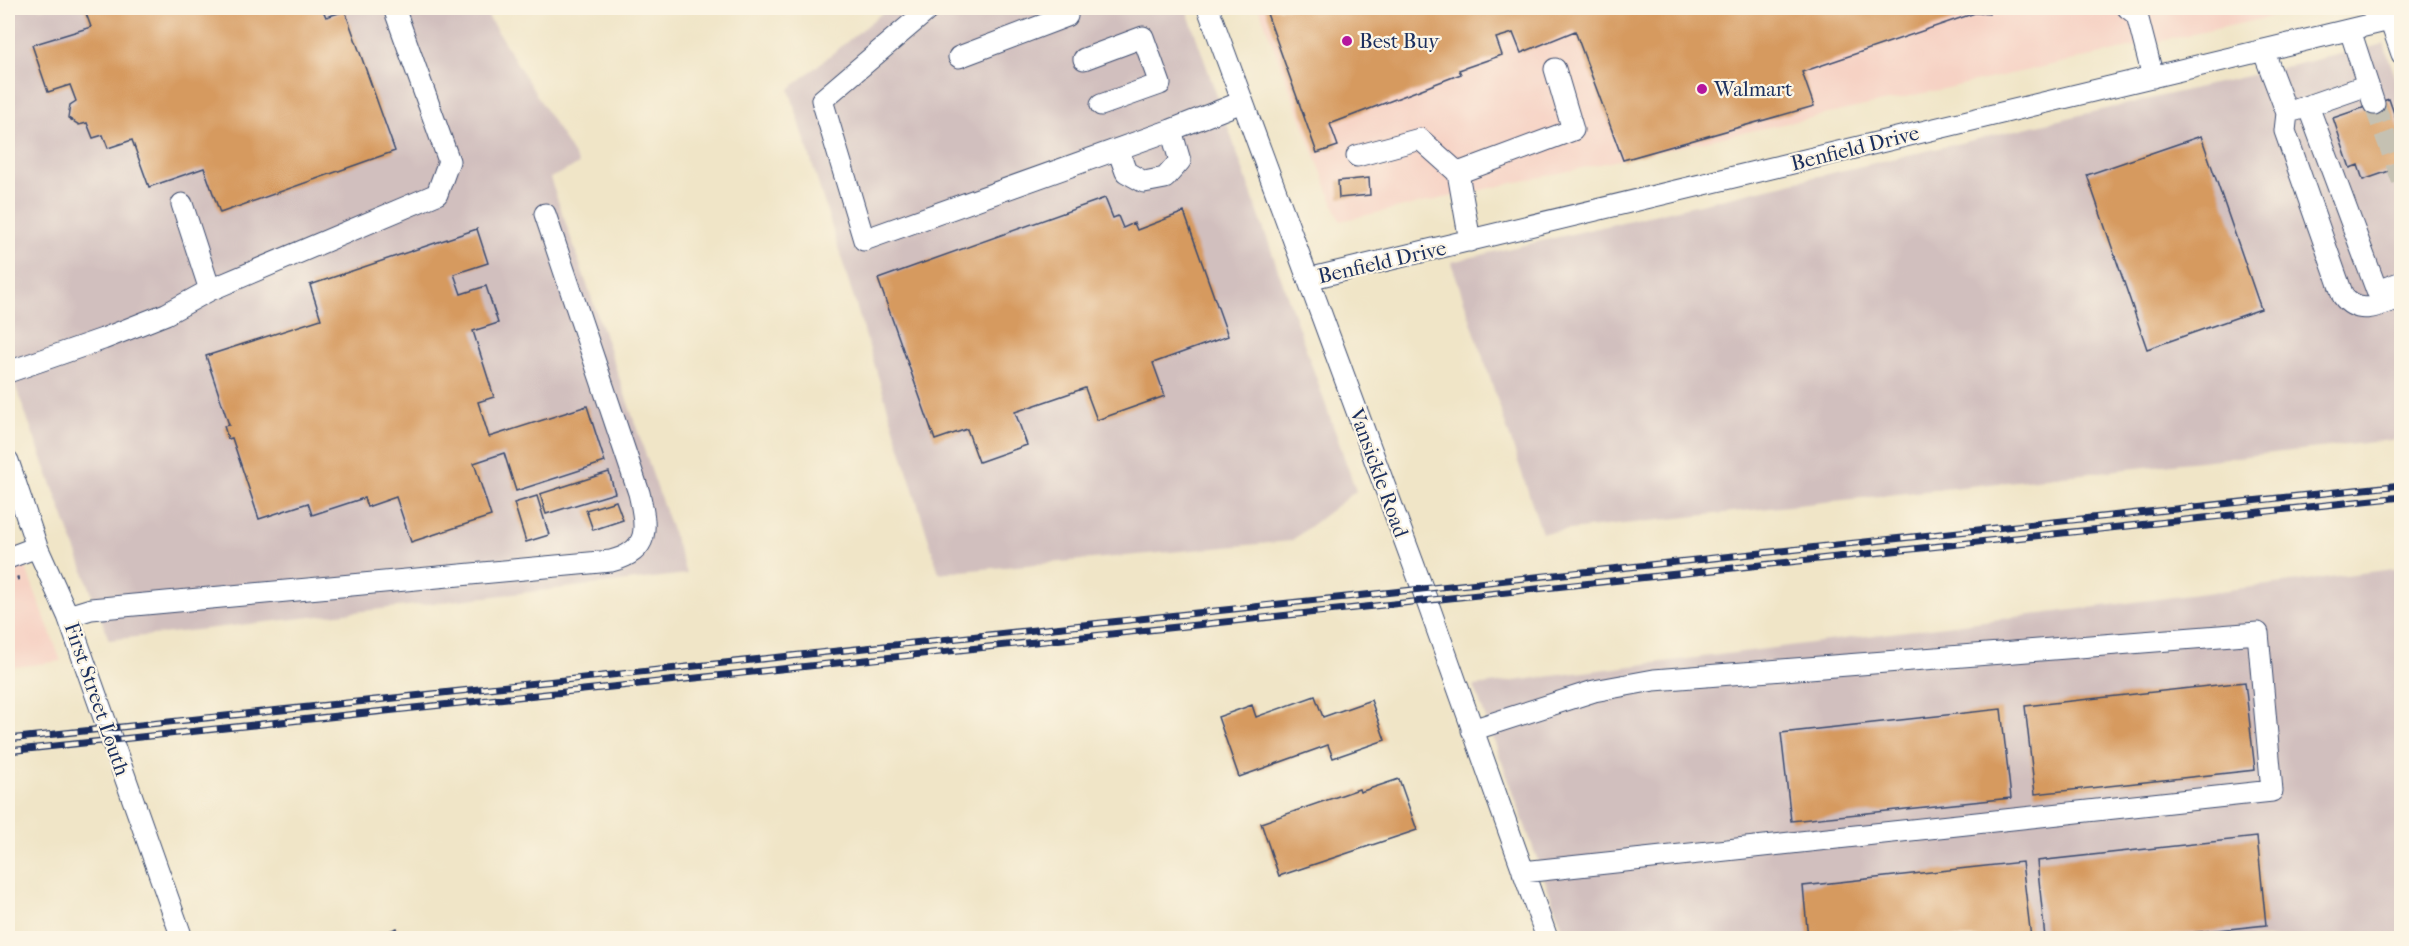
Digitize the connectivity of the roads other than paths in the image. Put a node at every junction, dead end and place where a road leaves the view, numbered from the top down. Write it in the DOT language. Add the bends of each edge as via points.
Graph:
graph roads {
  1 [pos="394,8"];
  2 [pos="930,8"];
  3 [pos="1064,8"];
  4 [pos="1208,8"];
  5 [pos="2133,10"];
  6 [pos="2396,18"];
  7 [pos="2350,30"];
  8 [pos="2263,50"];
  9 [pos="2402,54"];
  10 [pos="959,57"];
  11 [pos="1084,59"];
  12 [pos="1555,69"];
  13 [pos="2153,77"];
  14 [pos="1242,102"];
  15 [pos="1101,105"];
  16 [pos="2308,106"];
  17 [pos="2287,113"];
  18 [pos="1171,130"];
  19 [pos="1118,150"];
  20 [pos="1357,156"];
  21 [pos="1458,173"];
  22 [pos="182,204"];
  23 [pos="545,214"];
  24 [pos="1470,241"];
  25 [pos="1308,279"];
  26 [pos="2402,282"];
  27 [pos="210,290"];
  28 [pos="2402,297"];
  29 [pos="8,372"];
  30 [pos="8,461"];
  31 [pos="37,547"];
  32 [pos="8,558"];
  33 [pos="69,616"];
  34 [pos="1472,730"];
  35 [pos="1523,872"];
  36 [pos="182,939"];
  37 [pos="1547,939"];
  1 -- 27 [label="street" via="449,161 437,194"];
  2 -- 19 [label="street" via="822,100 864,240"];
  3 -- 10 [label="street" via="1067,16"];
  4 -- 14 [label="street, Vansickle Road"];
  5 -- 13 [label="street"];
  6 -- 7 [label="street, Benfield Drive"];
  6 -- 9 [label="street"];
  7 -- 8 [label="street, Benfield Drive"];
  7 -- 16 [label="street" via="2371,95"];
  8 -- 13 [label="street, Benfield Drive"];
  8 -- 17 [label="street"];
  11 -- 15 [label="street" via="1143,37 1160,84"];
  12 -- 21 [label="street" via="1573,130"];
  13 -- 24 [label="street, Benfield Drive"];
  14 -- 18 [label="street"];
  14 -- 25 [label="street, Vansickle Road"];
  16 -- 17 [label="street"];
  16 -- 26 [label="street" via="2377,291"];
  17 -- 28 [label="street" via="2285,131 2343,296 2350,306 2359,309"];
  18 -- 19 [label="street"];
  18 -- 19 [label="street" via="1180,161 1165,178 1144,182 1126,172"];
  20 -- 21 [label="street" via="1420,139"];
  21 -- 24 [label="street"];
  22 -- 27 [label="street"];
  23 -- 33 [label="street" via="639,493 645,530 631,553 611,561 91,609"];
  24 -- 25 [label="street, Benfield Drive"];
  25 -- 34 [label="street, Vansickle Road"];
  27 -- 29 [label="street" via="155,318"];
  30 -- 31 [label="street, First Street Louth"];
  31 -- 32 [label="street"];
  31 -- 33 [label="street, First Street Louth"];
  33 -- 36 [label="street, First Street Louth"];
  34 -- 35 [label="street, Vansickle Road"];
  34 -- 35 [label="street" via="1594,692 1654,680 2258,633 2272,791"];
  35 -- 37 [label="street, Vansickle Road"];
}
